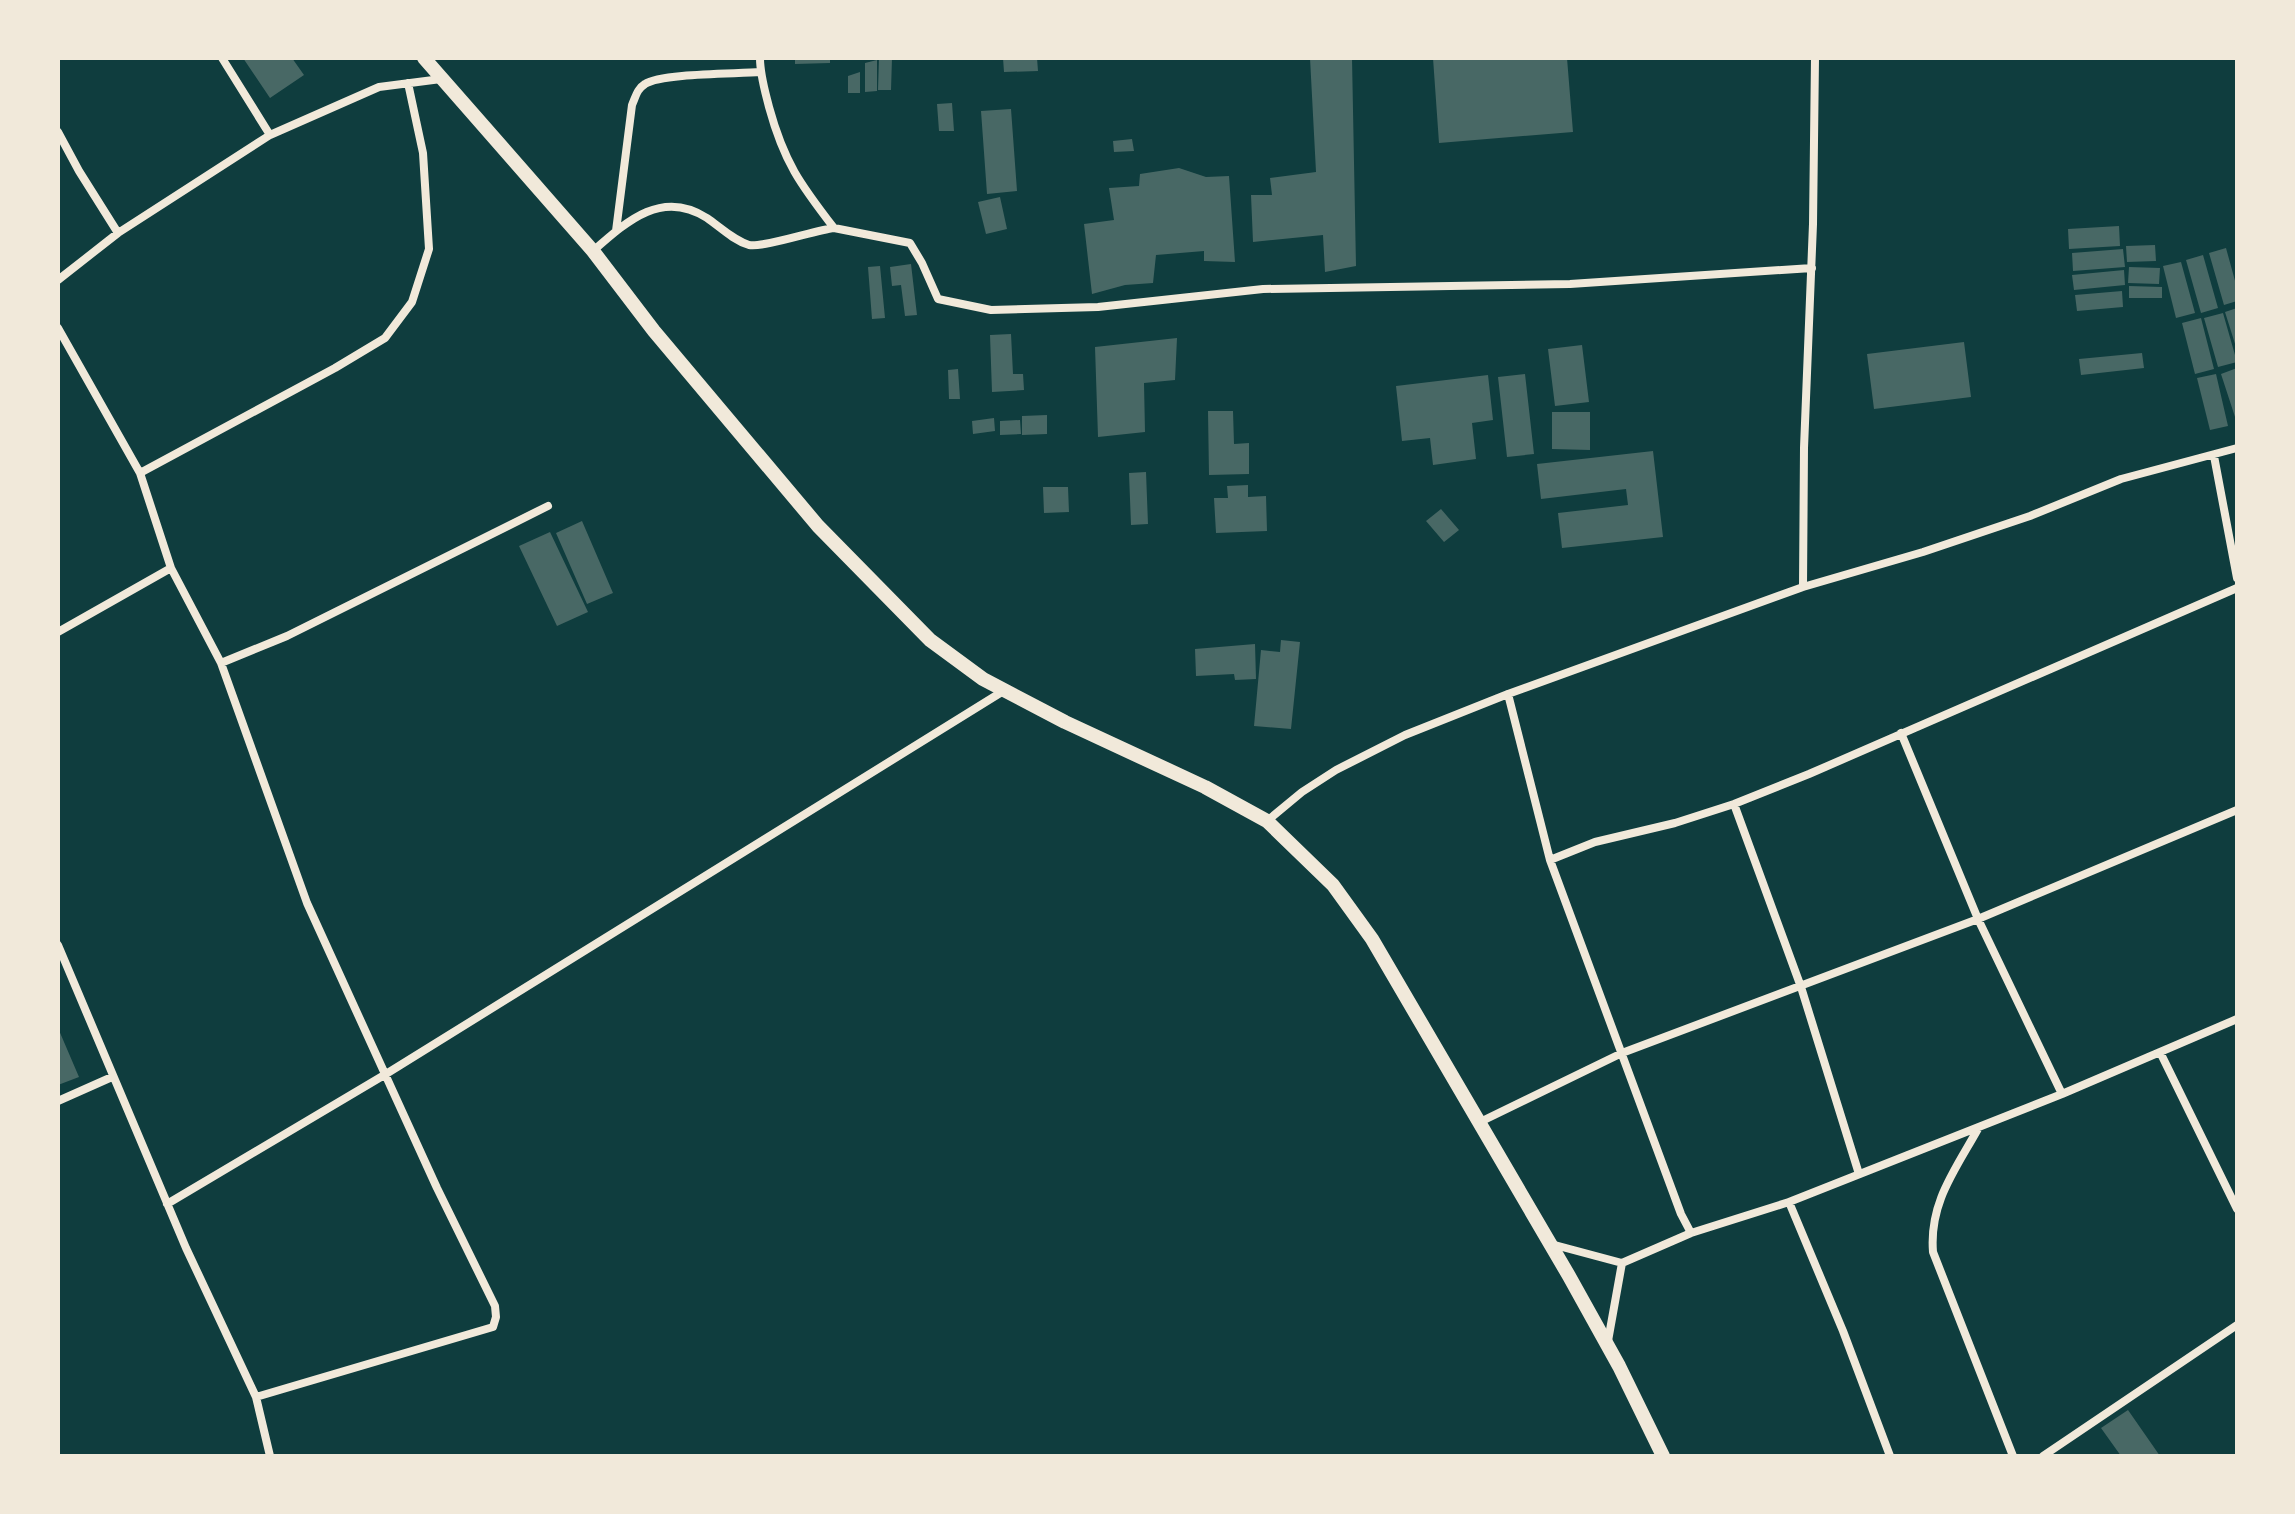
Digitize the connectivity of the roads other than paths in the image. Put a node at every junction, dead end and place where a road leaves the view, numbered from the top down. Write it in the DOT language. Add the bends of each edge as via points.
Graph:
graph roads {
  1 [pos="222,58"];
  2 [pos="424,58"];
  3 [pos="760,58"];
  4 [pos="1815,58"];
  5 [pos="760,72"];
  6 [pos="441,79"];
  7 [pos="408,83"];
  8 [pos="58,132"];
  9 [pos="270,135"];
  10 [pos="834,228"];
  11 [pos="616,231"];
  12 [pos="118,233"];
  13 [pos="593,251"];
  14 [pos="1812,268"];
  15 [pos="58,280"];
  16 [pos="58,328"];
  17 [pos="2237,448"];
  18 [pos="2214,456"];
  19 [pos="140,473"];
  20 [pos="548,506"];
  21 [pos="171,568"];
  22 [pos="2237,578"];
  23 [pos="1803,587"];
  24 [pos="2237,588"];
  25 [pos="58,632"];
  26 [pos="221,663"];
  27 [pos="1005,690"];
  28 [pos="1508,694"];
  29 [pos="1901,733"];
  30 [pos="1734,804"];
  31 [pos="2237,810"];
  32 [pos="1267,821"];
  33 [pos="1550,860"];
  34 [pos="1978,919"];
  35 [pos="58,945"];
  36 [pos="1801,987"];
  37 [pos="2237,1019"];
  38 [pos="2160,1052"];
  39 [pos="1622,1053"];
  40 [pos="386,1074"];
  41 [pos="112,1077"];
  42 [pos="2062,1094"];
  43 [pos="58,1101"];
  44 [pos="1480,1122"];
  45 [pos="1979,1127"];
  46 [pos="1859,1174"];
  47 [pos="1789,1202"];
  48 [pos="167,1204"];
  49 [pos="2237,1209"];
  50 [pos="1691,1233"];
  51 [pos="1551,1244"];
  52 [pos="1622,1263"];
  53 [pos="2237,1325"];
  54 [pos="1607,1345"];
  55 [pos="256,1397"];
  56 [pos="270,1456"];
  57 [pos="1663,1456"];
  58 [pos="1890,1456"];
  59 [pos="2013,1456"];
  60 [pos="2043,1456"];
  1 -- 9 [label="street"];
  2 -- 6 [label="highway"];
  3 -- 5 [label="street"];
  4 -- 14 [label="street"];
  5 -- 10 [label="street" via="780,147"];
  5 -- 11 [label="street" via="666,78 648,81 638,90"];
  6 -- 7 [label="street"];
  6 -- 13 [label="highway"];
  7 -- 9 [label="street" via="379,87"];
  7 -- 19 [label="street" via="423,153 429,249 412,302 385,338"];
  8 -- 12 [label="street"];
  9 -- 12 [label="street"];
  10 -- 11 [label="street" via="752,246 687,207 669,206 646,211"];
  10 -- 14 [label="street" via="910,243 938,299 991,310 1098,307 1263,289 1570,284"];
  11 -- 13 [label="street"];
  12 -- 15 [label="street"];
  13 -- 27 [label="highway" via="818,526 930,640"];
  14 -- 23 [label="street"];
  16 -- 19 [label="street"];
  17 -- 18 [label="street"];
  18 -- 22 [label="street"];
  18 -- 23 [label="street" via="2121,479 2030,516"];
  19 -- 21 [label="street"];
  20 -- 26 [label="street" via="287,636"];
  21 -- 25 [label="street"];
  21 -- 26 [label="street"];
  23 -- 28 [label="street"];
  24 -- 29 [label="street"];
  26 -- 40 [label="street" via="307,903"];
  27 -- 32 [label="highway"];
  27 -- 40 [label="street"];
  28 -- 32 [label="street" via="1405,735 1336,770"];
  28 -- 33 [label="street"];
  29 -- 30 [label="street"];
  29 -- 34 [label="street"];
  30 -- 33 [label="street" via="1595,842"];
  30 -- 36 [label="street"];
  31 -- 34 [label="street"];
  32 -- 44 [label="highway" via="1333,885 1372,939"];
  33 -- 39 [label="street"];
  34 -- 36 [label="street"];
  34 -- 42 [label="street"];
  35 -- 41 [label="street"];
  36 -- 39 [label="street"];
  36 -- 46 [label="street"];
  37 -- 38 [label="street"];
  38 -- 42 [label="street"];
  38 -- 49 [label="street"];
  39 -- 44 [label="street"];
  39 -- 50 [label="street"];
  40 -- 48 [label="street"];
  40 -- 55 [label="street" via="495,1306 493,1327"];
  41 -- 43 [label="street"];
  41 -- 48 [label="street"];
  42 -- 45 [label="street"];
  44 -- 51 [label="highway"];
  45 -- 46 [label="street"];
  45 -- 59 [label="street" via="1938,1200 1931,1228 1933,1252"];
  46 -- 47 [label="street"];
  47 -- 50 [label="street"];
  47 -- 58 [label="street"];
  48 -- 55 [label="street"];
  50 -- 52 [label="street"];
  51 -- 52 [label="street"];
  51 -- 54 [label="highway"];
  52 -- 54 [label="street"];
  53 -- 60 [label="street"];
  54 -- 57 [label="highway"];
  55 -- 56 [label="street"];
}
